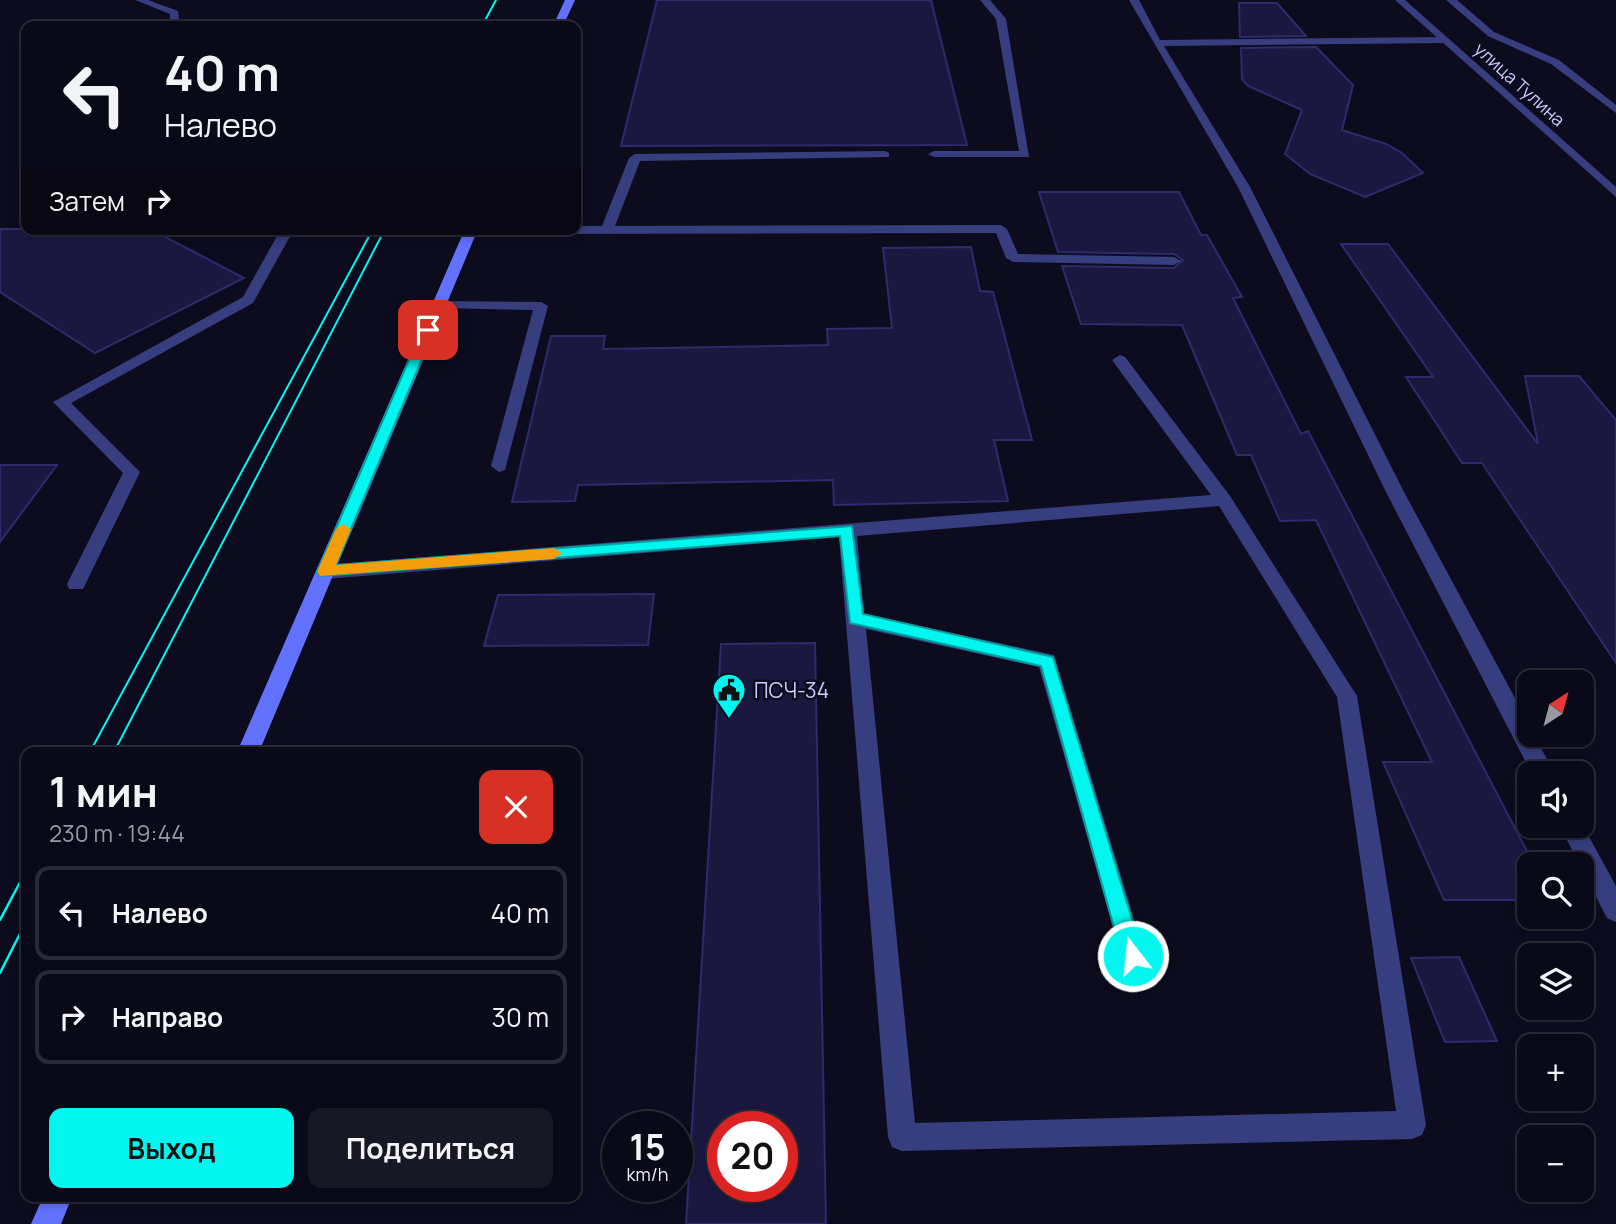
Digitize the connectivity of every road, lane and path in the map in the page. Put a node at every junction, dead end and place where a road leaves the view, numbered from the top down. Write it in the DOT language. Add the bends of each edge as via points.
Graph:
graph roads {
  1 [pos="141,0"];
  2 [pos="569,0"];
  3 [pos="985,0"];
  4 [pos="1134,0"];
  5 [pos="1400,0"];
  6 [pos="1451,0"];
  7 [pos="175,21"];
  8 [pos="560,21"];
  9 [pos="1445,40"];
  10 [pos="1157,43"];
  11 [pos="1616,110"];
  12 [pos="934,154"];
  13 [pos="886,155"];
  14 [pos="1616,193"];
  15 [pos="581,229"];
  16 [pos="607,229"];
  17 [pos="285,235"];
  18 [pos="469,235"];
  19 [pos="1174,261"];
  20 [pos="439,305"];
  21 [pos="1120,360"];
  22 [pos="499,466"];
  23 [pos="1224,500"];
  24 [pos="847,530"];
  25 [pos="325,572"];
  26 [pos="76,584"];
  27 [pos="855,619"];
  28 [pos="250,747"];
  29 [pos="1537,761"];
  30 [pos="1578,838"];
  31 [pos="1616,911"];
  32 [pos="1133,956"];
  33 [pos="56,1202"];
  34 [pos="46,1224"];
  1 -- 7 [label="street" via="175,13"];
  2 -- 8 [label="main road"];
  3 -- 12 [label="street" via="1002,19 1025,155"];
  4 -- 10 [label="street"];
  5 -- 9 [label="street, улица Тулина"];
  6 -- 11 [label="street" via="1491,34 1555,62"];
  9 -- 10 [label="street"];
  9 -- 14 [label="street, улица Тулина"];
  10 -- 29 [label="street" via="1244,187 1395,492"];
  13 -- 16 [label="street" via="635,158"];
  15 -- 16 [label="street"];
  16 -- 19 [label="street" via="1001,229 1013,258"];
  17 -- 26 [label="street" via="248,300 61,402 132,472"];
  18 -- 20 [label="main road"];
  20 -- 22 [label="street" via="541,306"];
  20 -- 25 [label="main road"];
  21 -- 23 [label="street"];
  23 -- 24 [label="street"];
  23 -- 27 [label="street" via="1347,696 1412,1125 902,1137"];
  24 -- 25 [label="street"];
  24 -- 27 [label="street"];
  25 -- 28 [label="main road"];
  27 -- 32 [label="street" via="1048,661"];
  30 -- 31 [label="street"];
  33 -- 34 [label="main road"];
}
